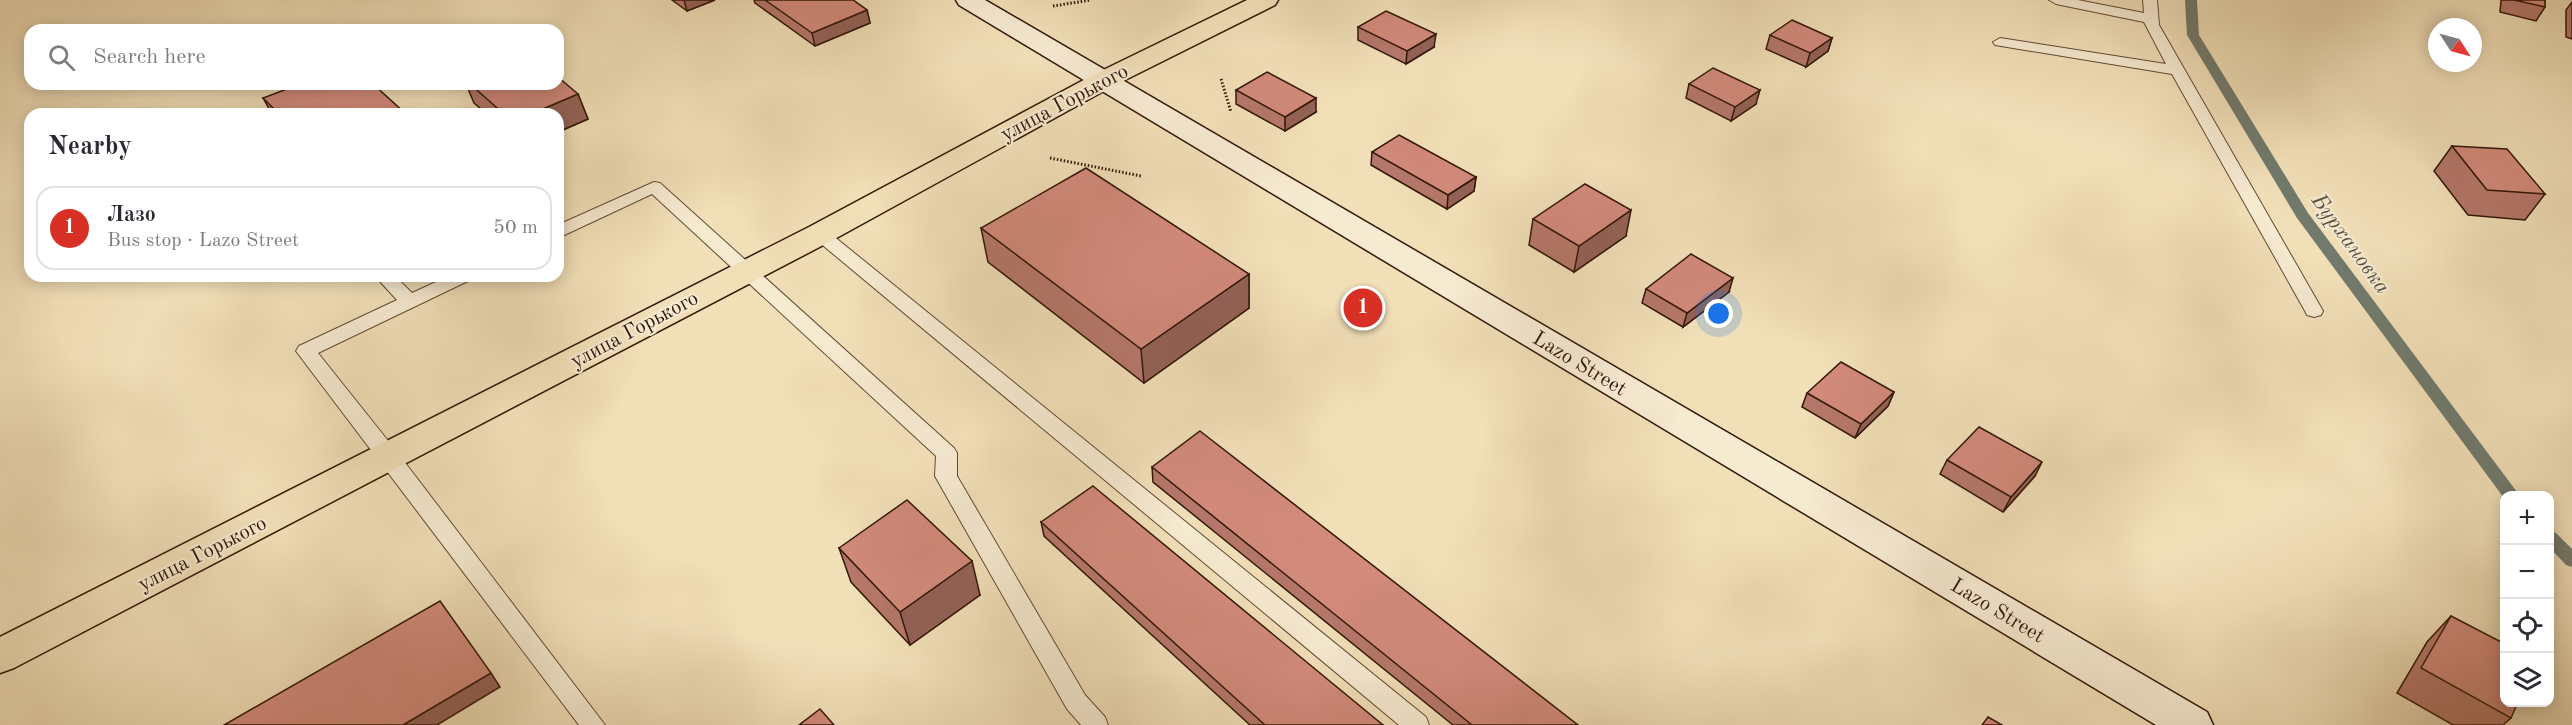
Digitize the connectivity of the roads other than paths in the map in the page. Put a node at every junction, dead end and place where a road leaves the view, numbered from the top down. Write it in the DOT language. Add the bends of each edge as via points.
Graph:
graph roads {
  1 [pos="968,0"];
  2 [pos="1266,0"];
  3 [pos="2056,0"];
  4 [pos="2150,0"];
  5 [pos="2151,19"];
  6 [pos="2000,42"];
  7 [pos="2176,70"];
  8 [pos="1102,81"];
  9 [pos="564,229"];
  10 [pos="820,234"];
  11 [pos="746,271"];
  12 [pos="390,282"];
  13 [pos="451,282"];
  14 [pos="409,302"];
  15 [pos="2314,311"];
  16 [pos="390,457"];
  17 [pos="0,657"];
  18 [pos="593,725"];
  19 [pos="1096,725"];
  20 [pos="1417,725"];
  21 [pos="2192,725"];
  1 -- 8 [label="main road, Lazo Street"];
  2 -- 8 [label="main road, улица Горького"];
  3 -- 5 [label="lane"];
  4 -- 5 [label="lane"];
  5 -- 7 [label="lane"];
  6 -- 7 [label="lane"];
  7 -- 15 [label="lane"];
  8 -- 10 [label="main road, улица Горького"];
  8 -- 21 [label="main road, Lazo Street"];
  9 -- 11 [label="lane" via="654,187"];
  10 -- 11 [label="main road, улица Горького"];
  10 -- 20 [label="lane"];
  11 -- 16 [label="main road, улица Горького"];
  11 -- 19 [label="lane" via="947,453 946,476 1076,702"];
  12 -- 14 [label="lane"];
  13 -- 14 [label="lane"];
  14 -- 16 [label="lane" via="306,351"];
  16 -- 17 [label="main road, улица Горького"];
  16 -- 18 [label="lane"];
}
